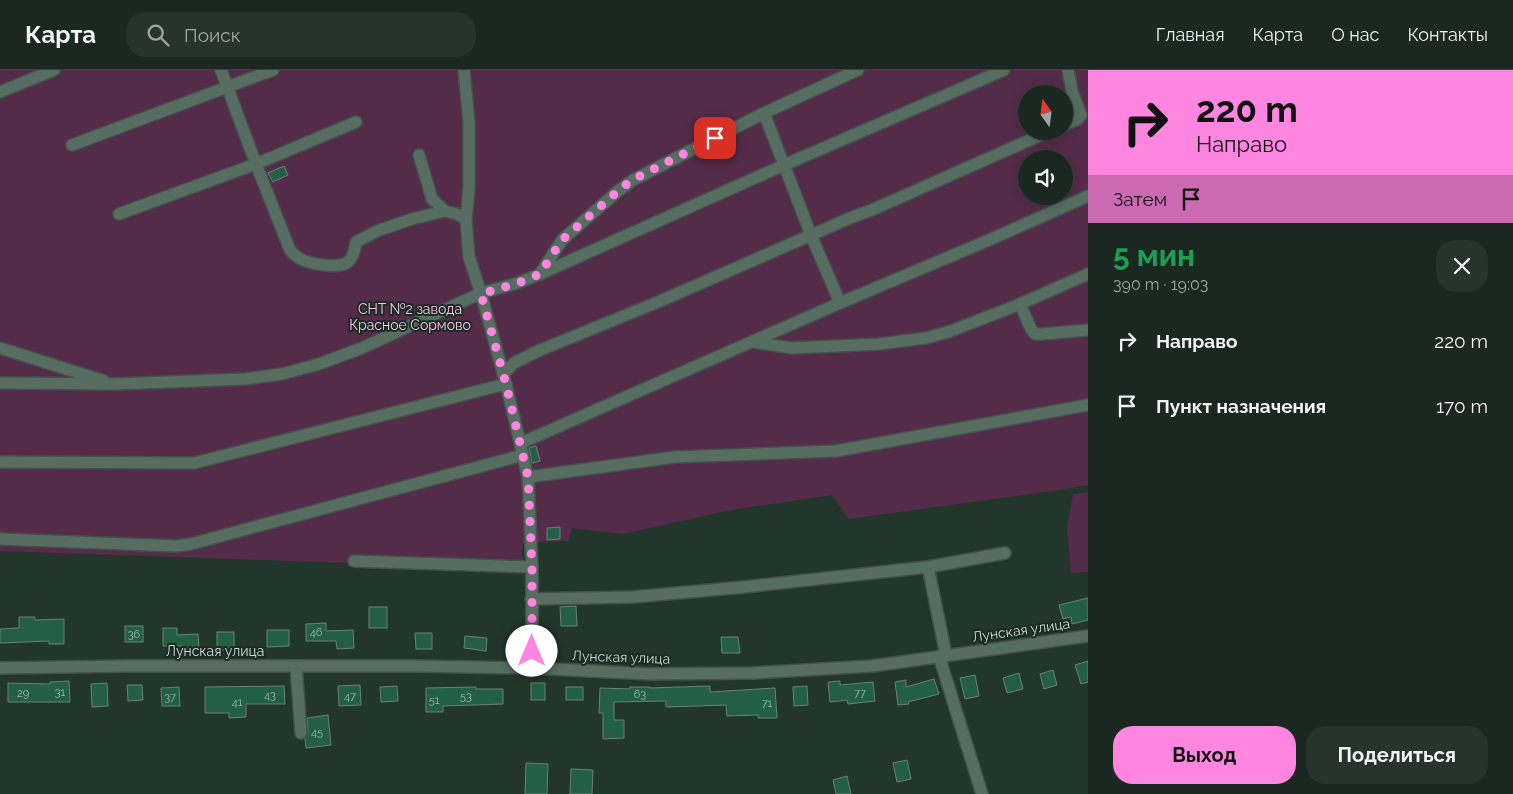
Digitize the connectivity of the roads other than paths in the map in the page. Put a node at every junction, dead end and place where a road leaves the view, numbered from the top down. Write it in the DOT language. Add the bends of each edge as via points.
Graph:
graph roads {
  1 [pos="54,70"];
  2 [pos="221,70"];
  3 [pos="273,70"];
  4 [pos="464,70"];
  5 [pos="858,70"];
  6 [pos="1004,70"];
  7 [pos="1068,70"];
  8 [pos="228,88"];
  9 [pos="0,92"];
  10 [pos="764,113"];
  11 [pos="1085,117"];
  12 [pos="1073,121"];
  13 [pos="356,122"];
  14 [pos="1029,140"];
  15 [pos="72,145"];
  16 [pos="419,155"];
  17 [pos="256,164"];
  18 [pos="784,165"];
  19 [pos="1088,196"];
  20 [pos="445,212"];
  21 [pos="119,214"];
  22 [pos="466,220"];
  23 [pos="811,235"];
  24 [pos="540,274"];
  25 [pos="1088,274"];
  26 [pos="481,294"];
  27 [pos="840,303"];
  28 [pos="1020,304"];
  29 [pos="1088,330"];
  30 [pos="752,342"];
  31 [pos="0,348"];
  32 [pos="505,379"];
  33 [pos="0,383"];
  34 [pos="115,384"];
  35 [pos="1088,405"];
  36 [pos="521,443"];
  37 [pos="523,455"];
  38 [pos="0,462"];
  39 [pos="528,477"];
  40 [pos="0,539"];
  41 [pos="1005,553"];
  42 [pos="354,561"];
  43 [pos="532,567"];
  44 [pos="928,567"];
  45 [pos="531,599"];
  46 [pos="1088,636"];
  47 [pos="943,656"];
  48 [pos="296,666"];
  49 [pos="0,668"];
  50 [pos="532,668"];
  51 [pos="301,734"];
  52 [pos="982,794"];
  1 -- 9 [label="street"];
  2 -- 8 [label="street"];
  3 -- 8 [label="street"];
  4 -- 22 [label="street" via="469,122"];
  5 -- 10 [label="street"];
  6 -- 18 [label="street"];
  7 -- 11 [label="street" via="1072,91"];
  8 -- 15 [label="street"];
  8 -- 17 [label="street"];
  10 -- 18 [label="street"];
  10 -- 24 [label="street" via="632,180 562,240"];
  11 -- 12 [label="street"];
  13 -- 17 [label="street"];
  14 -- 23 [label="street"];
  16 -- 20 [label="street" via="432,199"];
  17 -- 20 [label="street" via="290,250 305,261 323,265 343,264 351,258 356,242 377,230"];
  17 -- 21 [label="street"];
  18 -- 23 [label="street"];
  18 -- 24 [label="street"];
  19 -- 27 [label="street"];
  20 -- 22 [label="street"];
  22 -- 26 [label="street" via="469,257"];
  23 -- 27 [label="street"];
  23 -- 32 [label="street" via="538,351 514,363"];
  24 -- 26 [label="street"];
  25 -- 28 [label="street"];
  26 -- 32 [label="street"];
  26 -- 34 [label="street" via="362,348 282,374 245,379"];
  27 -- 30 [label="street"];
  28 -- 29 [label="street" via="1035,334"];
  28 -- 30 [label="street" via="926,338 792,348"];
  30 -- 36 [label="street"];
  31 -- 34 [label="street"];
  32 -- 36 [label="street"];
  32 -- 38 [label="street" via="194,463"];
  33 -- 34 [label="street"];
  35 -- 39 [label="street" via="836,451 675,458"];
  36 -- 37 [label="street"];
  37 -- 39 [label="street"];
  37 -- 40 [label="street" via="191,544"];
  39 -- 43 [label="street"];
  41 -- 44 [label="street"];
  42 -- 43 [label="street"];
  43 -- 45 [label="street"];
  44 -- 45 [label="street" via="633,597"];
  44 -- 47 [label="street"];
  45 -- 50 [label="street"];
  46 -- 47 [label="street, Лунская улица"];
  47 -- 50 [label="street, Лунская улица" via="872,666 753,673 650,674"];
  47 -- 52 [label="street"];
  48 -- 49 [label="street, Лунская улица"];
  48 -- 50 [label="street, Лунская улица"];
  48 -- 51 [label="street"];
}
